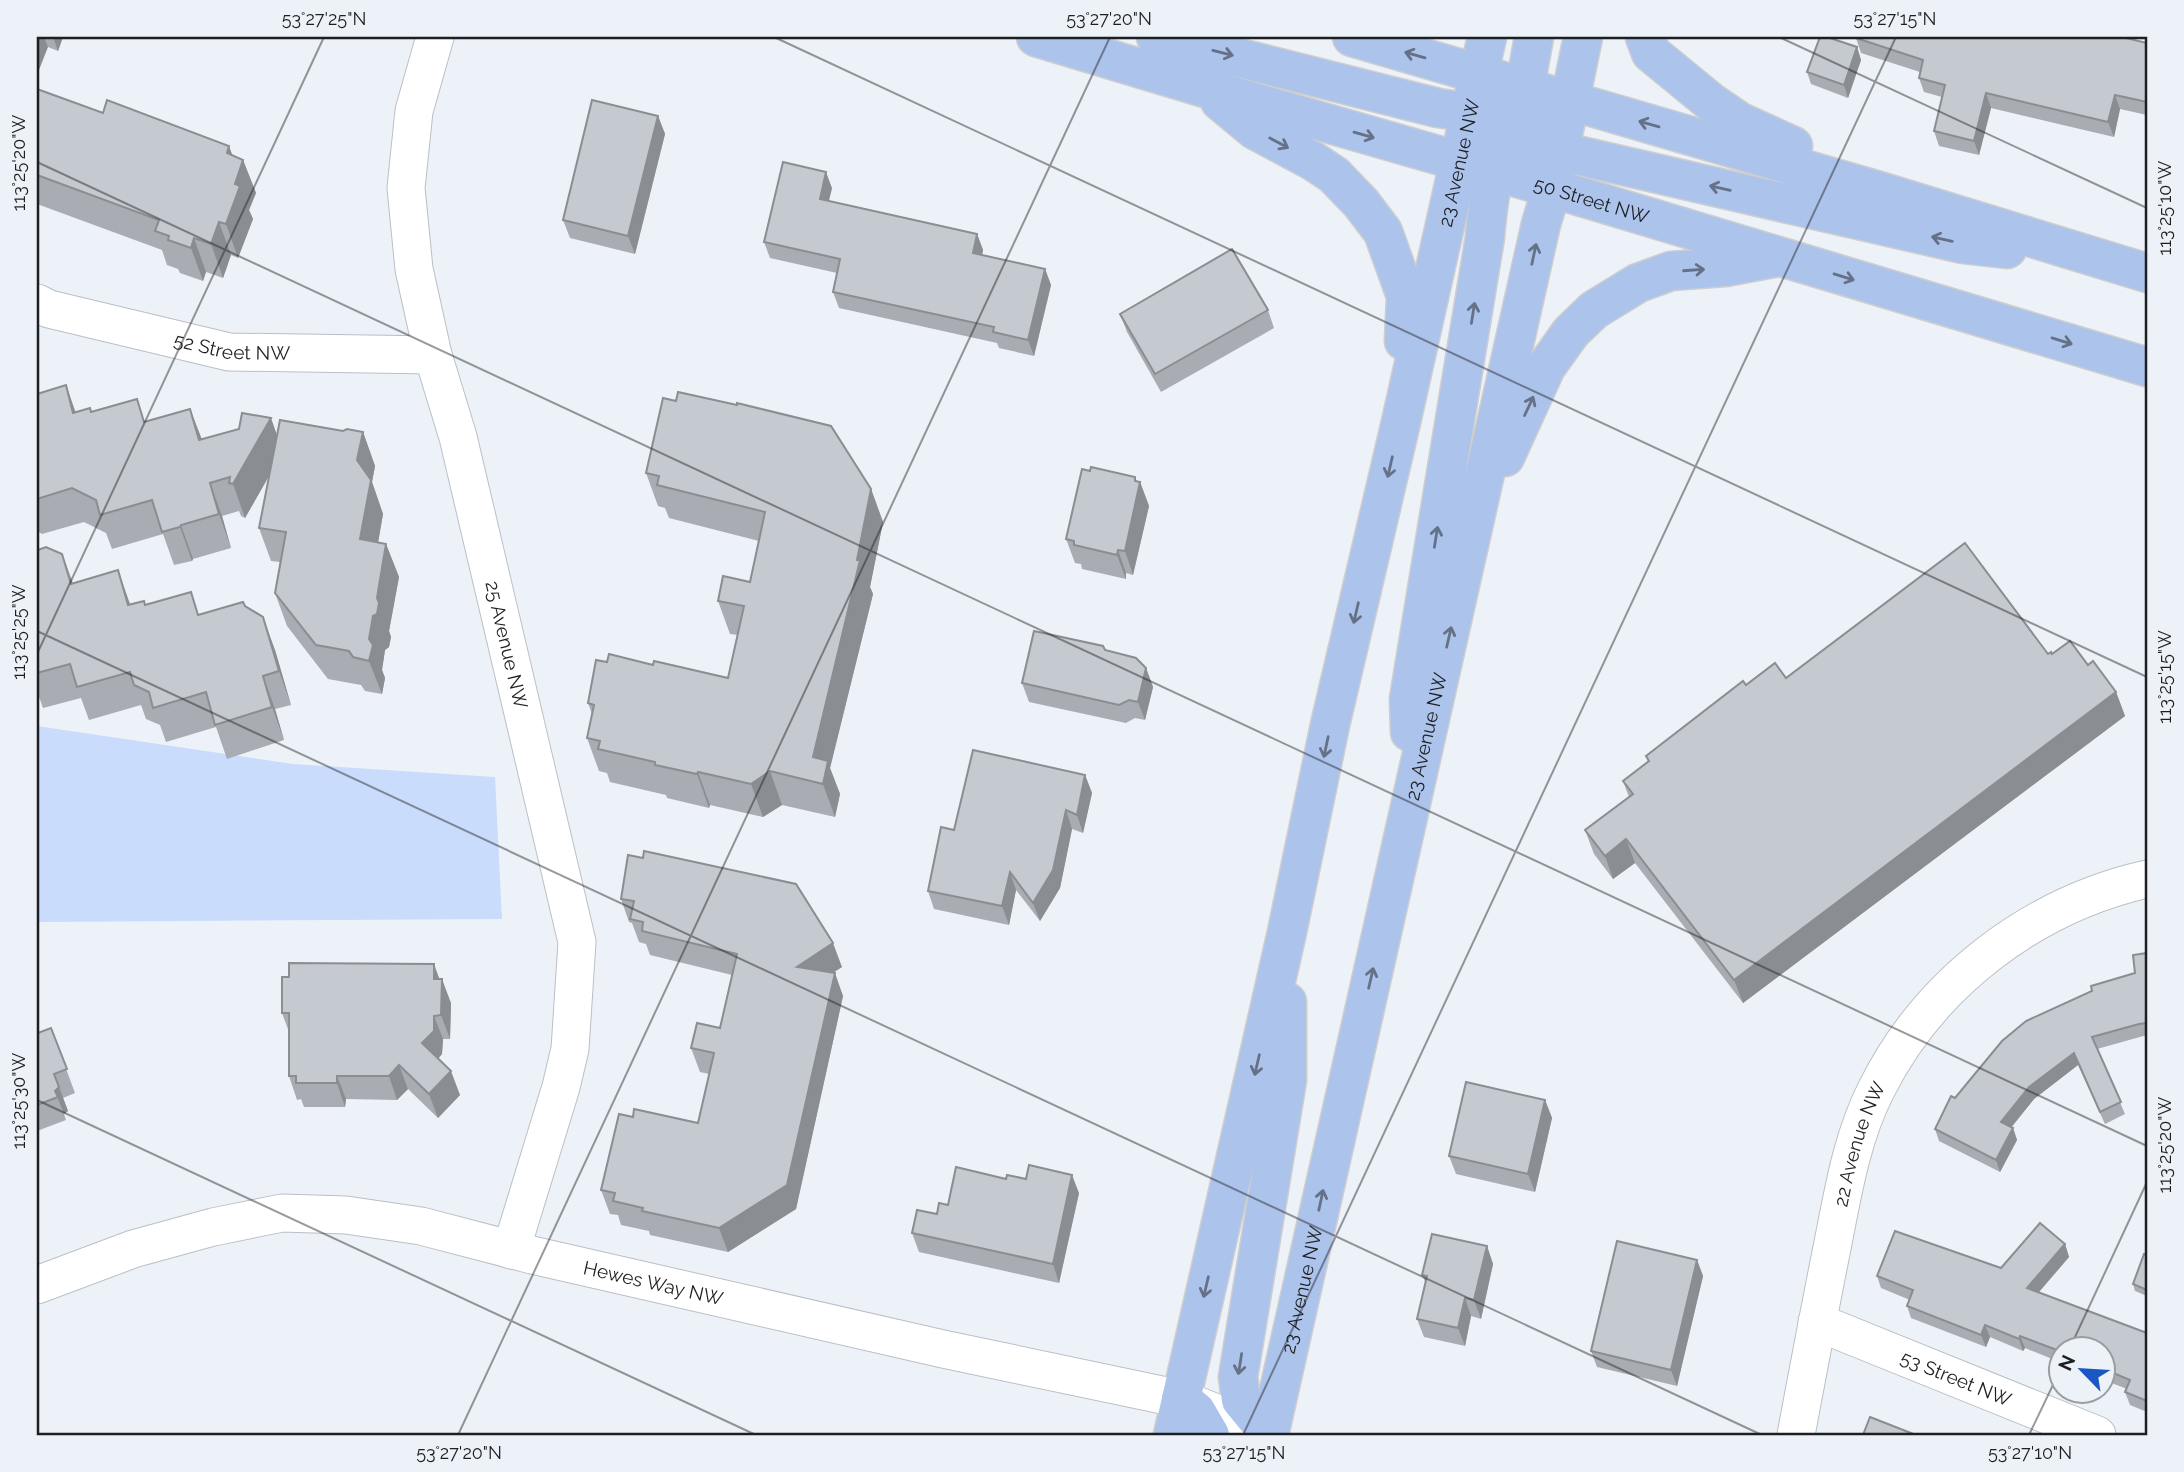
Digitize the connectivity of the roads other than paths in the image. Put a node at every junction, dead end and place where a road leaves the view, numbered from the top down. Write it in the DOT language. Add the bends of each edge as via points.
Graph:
graph roads {
  1 [pos="435,37"];
  2 [pos="1036,37"];
  3 [pos="1156,37"];
  4 [pos="1352,37"];
  5 [pos="1487,37"];
  6 [pos="1534,37"];
  7 [pos="1583,37"];
  8 [pos="1644,37"];
  9 [pos="1478,74"];
  10 [pos="1205,88"];
  11 [pos="1569,102"];
  12 [pos="1512,140"];
  13 [pos="1879,191"];
  14 [pos="1779,257"];
  15 [pos="2107,261"];
  16 [pos="2147,273"];
  17 [pos="37,303"];
  18 [pos="433,355"];
  19 [pos="2147,366"];
  20 [pos="1401,422"];
  21 [pos="1478,512"];
  22 [pos="1412,799"];
  23 [pos="2147,879"];
  24 [pos="1287,932"];
  25 [pos="511,1250"];
  26 [pos="37,1285"];
  27 [pos="1817,1322"];
  28 [pos="1177,1417"];
  29 [pos="1210,1435"];
  30 [pos="1269,1435"];
  31 [pos="1796,1435"];
  32 [pos="2097,1435"];
  1 -- 18 [label="street, 25 Avenue NW" via="414,111 406,188 414,269"];
  2 -- 10 [label="main road, 50 Street NW"];
  3 -- 12 [label="main road, one-way"];
  9 -- 4 [label="main road, one-way"];
  5 -- 9 [label="main road, 23 Avenue NW"];
  6 -- 12 [label="main road"];
  7 -- 11 [label="main road, 23 Avenue NW"];
  8 -- 13 [label="main road" via="1651,53 1740,122"];
  9 -- 12 [label="main road, 23 Avenue NW"];
  10 -- 12 [label="main road, 50 Street NW, one-way"];
  10 -- 20 [label="main road, one-way" via="1255,130 1334,175 1383,233 1406,296"];
  11 -- 12 [label="main road, 23 Avenue NW"];
  11 -- 12 [label="main road, 50 Street NW"];
  13 -- 11 [label="main road, 50 Street NW, one-way"];
  12 -- 14 [label="main road, 50 Street NW"];
  15 -- 12 [label="main road, one-way" via="1963,244"];
  12 -- 20 [label="main road, 23 Avenue NW"];
  21 -- 12 [label="main road, 23 Avenue NW, one-way" via="1541,224"];
  22 -- 12 [label="main road, one-way" via="1409,699 1485,237"];
  13 -- 15 [label="main road, 50 Street NW"];
  14 -- 19 [label="main road, 50 Street NW, one-way"];
  21 -- 14 [label="main road, one-way" via="1546,367 1594,310 1638,283 1671,271"];
  15 -- 16 [label="main road, 50 Street NW"];
  17 -- 18 [label="street, 52 Street NW" via="229,352"];
  18 -- 25 [label="street, 25 Avenue NW" via="458,437 577,942 570,1049"];
  20 -- 24 [label="main road, 23 Avenue NW, one-way"];
  22 -- 21 [label="main road, 23 Avenue NW, one-way"];
  30 -- 22 [label="main road, 23 Avenue NW, one-way"];
  23 -- 27 [label="street, 22 Avenue NW" via="2084,897 2038,920 1940,997 1912,1031 1875,1090 1862,1121"];
  24 -- 28 [label="main road, 23 Avenue NW, one-way"];
  24 -- 30 [label="main road, one-way" via="1287,1080 1238,1377 1241,1400"];
  25 -- 26 [label="street, Hewes Way NW" via="421,1226 346,1215 282,1213 133,1250"];
  25 -- 28 [label="street, Hewes Way NW" via="943,1349"];
  27 -- 31 [label="street, 22 Avenue NW"];
  27 -- 32 [label="street, 53 Street NW"];
  28 -- 29 [label="main road" via="1196,1410"];
  28 -- 30 [label="street, Hewes Way NW"];
}
